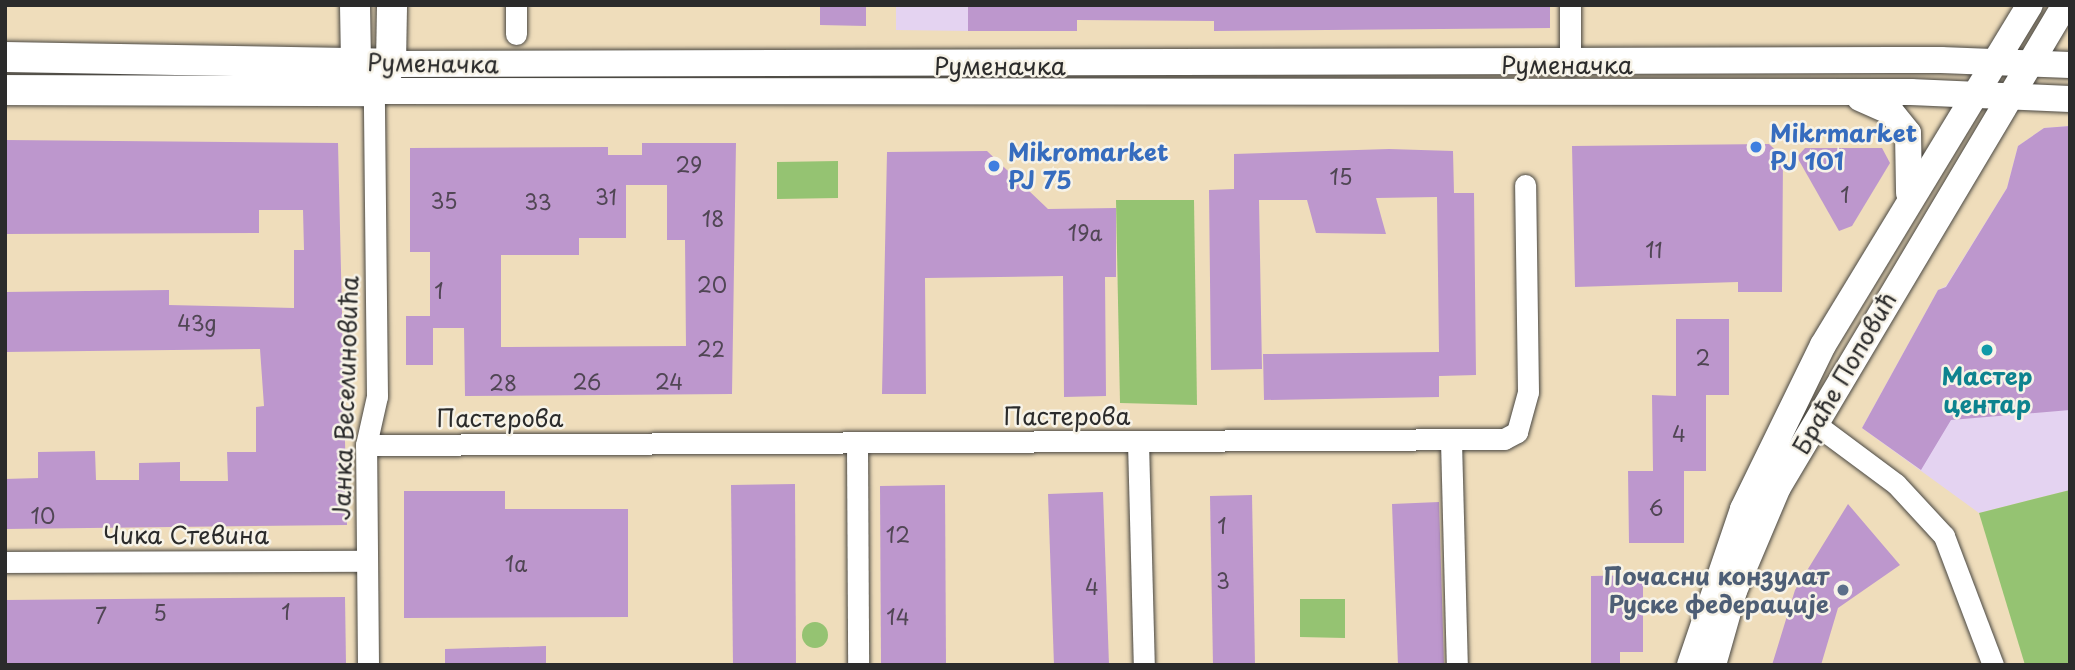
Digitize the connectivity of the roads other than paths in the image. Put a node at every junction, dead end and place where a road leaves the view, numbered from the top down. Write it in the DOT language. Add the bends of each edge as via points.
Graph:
graph roads {
  1 [pos="355,5"];
  2 [pos="392,5"];
  3 [pos="516,5"];
  4 [pos="1570,5"];
  5 [pos="2030,5"];
  6 [pos="2065,5"];
  7 [pos="516,34"];
  8 [pos="5,57"];
  9 [pos="356,62"];
  10 [pos="1995,62"];
  11 [pos="2029,63"];
  12 [pos="391,64"];
  13 [pos="1570,65"];
  14 [pos="2070,65"];
  15 [pos="5,90"];
  16 [pos="374,91"];
  17 [pos="1975,95"];
  18 [pos="1855,96"];
  19 [pos="2008,97"];
  20 [pos="2070,99"];
  21 [pos="1525,185"];
  22 [pos="1908,203"];
  23 [pos="1814,423"];
  24 [pos="1451,441"];
  25 [pos="1138,442"];
  26 [pos="857,443"];
  27 [pos="366,445"];
  28 [pos="368,561"];
  29 [pos="5,562"];
  30 [pos="368,665"];
  31 [pos="858,665"];
  32 [pos="1144,665"];
  33 [pos="1457,665"];
  34 [pos="1690,665"];
  35 [pos="1713,665"];
  36 [pos="1993,665"];
  1 -- 9 [label="main road"];
  2 -- 12 [label="main road"];
  3 -- 7 [label="street"];
  4 -- 13 [label="street"];
  5 -- 10 [label="street, Браће Поповић"];
  6 -- 11 [label="street, Браће Поповић"];
  8 -- 9 [label="main road, Руменачка"];
  9 -- 12 [label="main road, Руменачка"];
  9 -- 16 [label="main road"];
  10 -- 11 [label="street, Руменачка"];
  10 -- 13 [label="street, Руменачка"];
  10 -- 17 [label="street, Браће Поповић"];
  11 -- 14 [label="street, Руменачка"];
  11 -- 19 [label="street, Браће Поповић"];
  12 -- 13 [label="street, Руменачка"];
  12 -- 16 [label="main road"];
  15 -- 16 [label="main road, Руменачка"];
  16 -- 18 [label="street, Руменачка"];
  16 -- 27 [label="street, Јанка Веселиновића" via="377,396"];
  17 -- 18 [label="street, Руменачка"];
  17 -- 19 [label="street, Руменачка"];
  17 -- 22 [label="street, Браће Поповић"];
  18 -- 22 [label="street" via="1891,112 1908,133 1914,161"];
  19 -- 20 [label="street, Руменачка"];
  19 -- 23 [label="street, Браће Поповић"];
  21 -- 24 [label="street, Пастерова" via="1524,416 1504,439"];
  22 -- 34 [label="street, Браће Поповић" via="1823,345 1743,509"];
  23 -- 35 [label="street, Браће Поповић" via="1763,517"];
  23 -- 36 [label="street" via="1896,484 1944,536"];
  24 -- 25 [label="street, Пастерова"];
  24 -- 33 [label="street"];
  25 -- 26 [label="street, Пастерова"];
  25 -- 32 [label="street"];
  26 -- 27 [label="street, Пастерова"];
  26 -- 31 [label="street"];
  27 -- 28 [label="street, Јанка Веселиновића"];
  28 -- 29 [label="street, Чика Стевина"];
  28 -- 30 [label="street, Јанка Веселиновића"];
}
